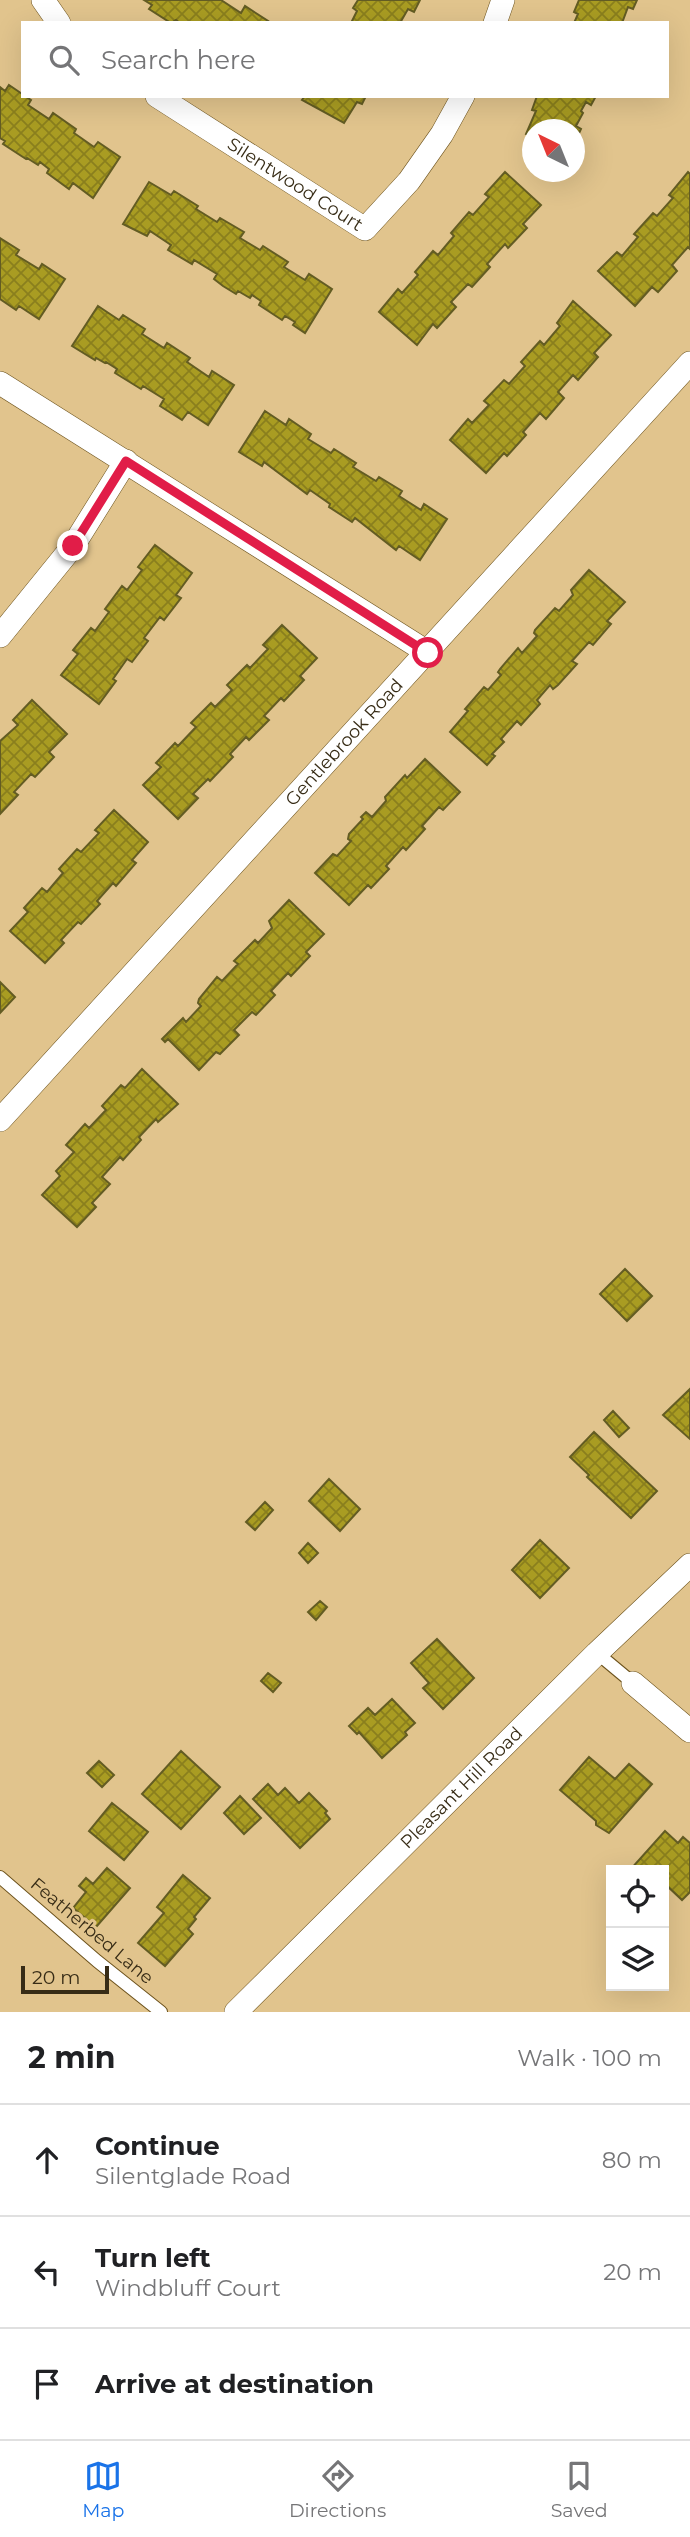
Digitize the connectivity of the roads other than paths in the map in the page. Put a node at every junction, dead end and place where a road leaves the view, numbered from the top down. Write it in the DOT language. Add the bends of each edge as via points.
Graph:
graph roads {
  1 [pos="43,0"];
  2 [pos="503,0"];
  3 [pos="58,21"];
  4 [pos="496,21"];
  5 [pos="160,98"];
  6 [pos="462,98"];
  7 [pos="690,363"];
  8 [pos="0,383"];
  9 [pos="126,461"];
  10 [pos="0,636"];
  11 [pos="428,653"];
  12 [pos="0,1120"];
  13 [pos="690,1565"];
  14 [pos="597,1653"];
  15 [pos="633,1683"];
  16 [pos="690,1731"];
  17 [pos="0,1877"];
  18 [pos="162,2012"];
  19 [pos="236,2012"];
  1 -- 3 [label="street"];
  2 -- 4 [label="street"];
  5 -- 6 [label="street, Silentwood Court" via="365,229 409,181"];
  7 -- 11 [label="street, Gentlebrook Road"];
  8 -- 9 [label="street"];
  9 -- 10 [label="street" via="73,546"];
  9 -- 11 [label="street"];
  11 -- 12 [label="street, Gentlebrook Road"];
  13 -- 14 [label="street, Pleasant Hill Road"];
  14 -- 15 [label="lane"];
  14 -- 19 [label="street, Pleasant Hill Road"];
  15 -- 16 [label="street"];
  17 -- 18 [label="lane, Featherbed Lane"];
}
